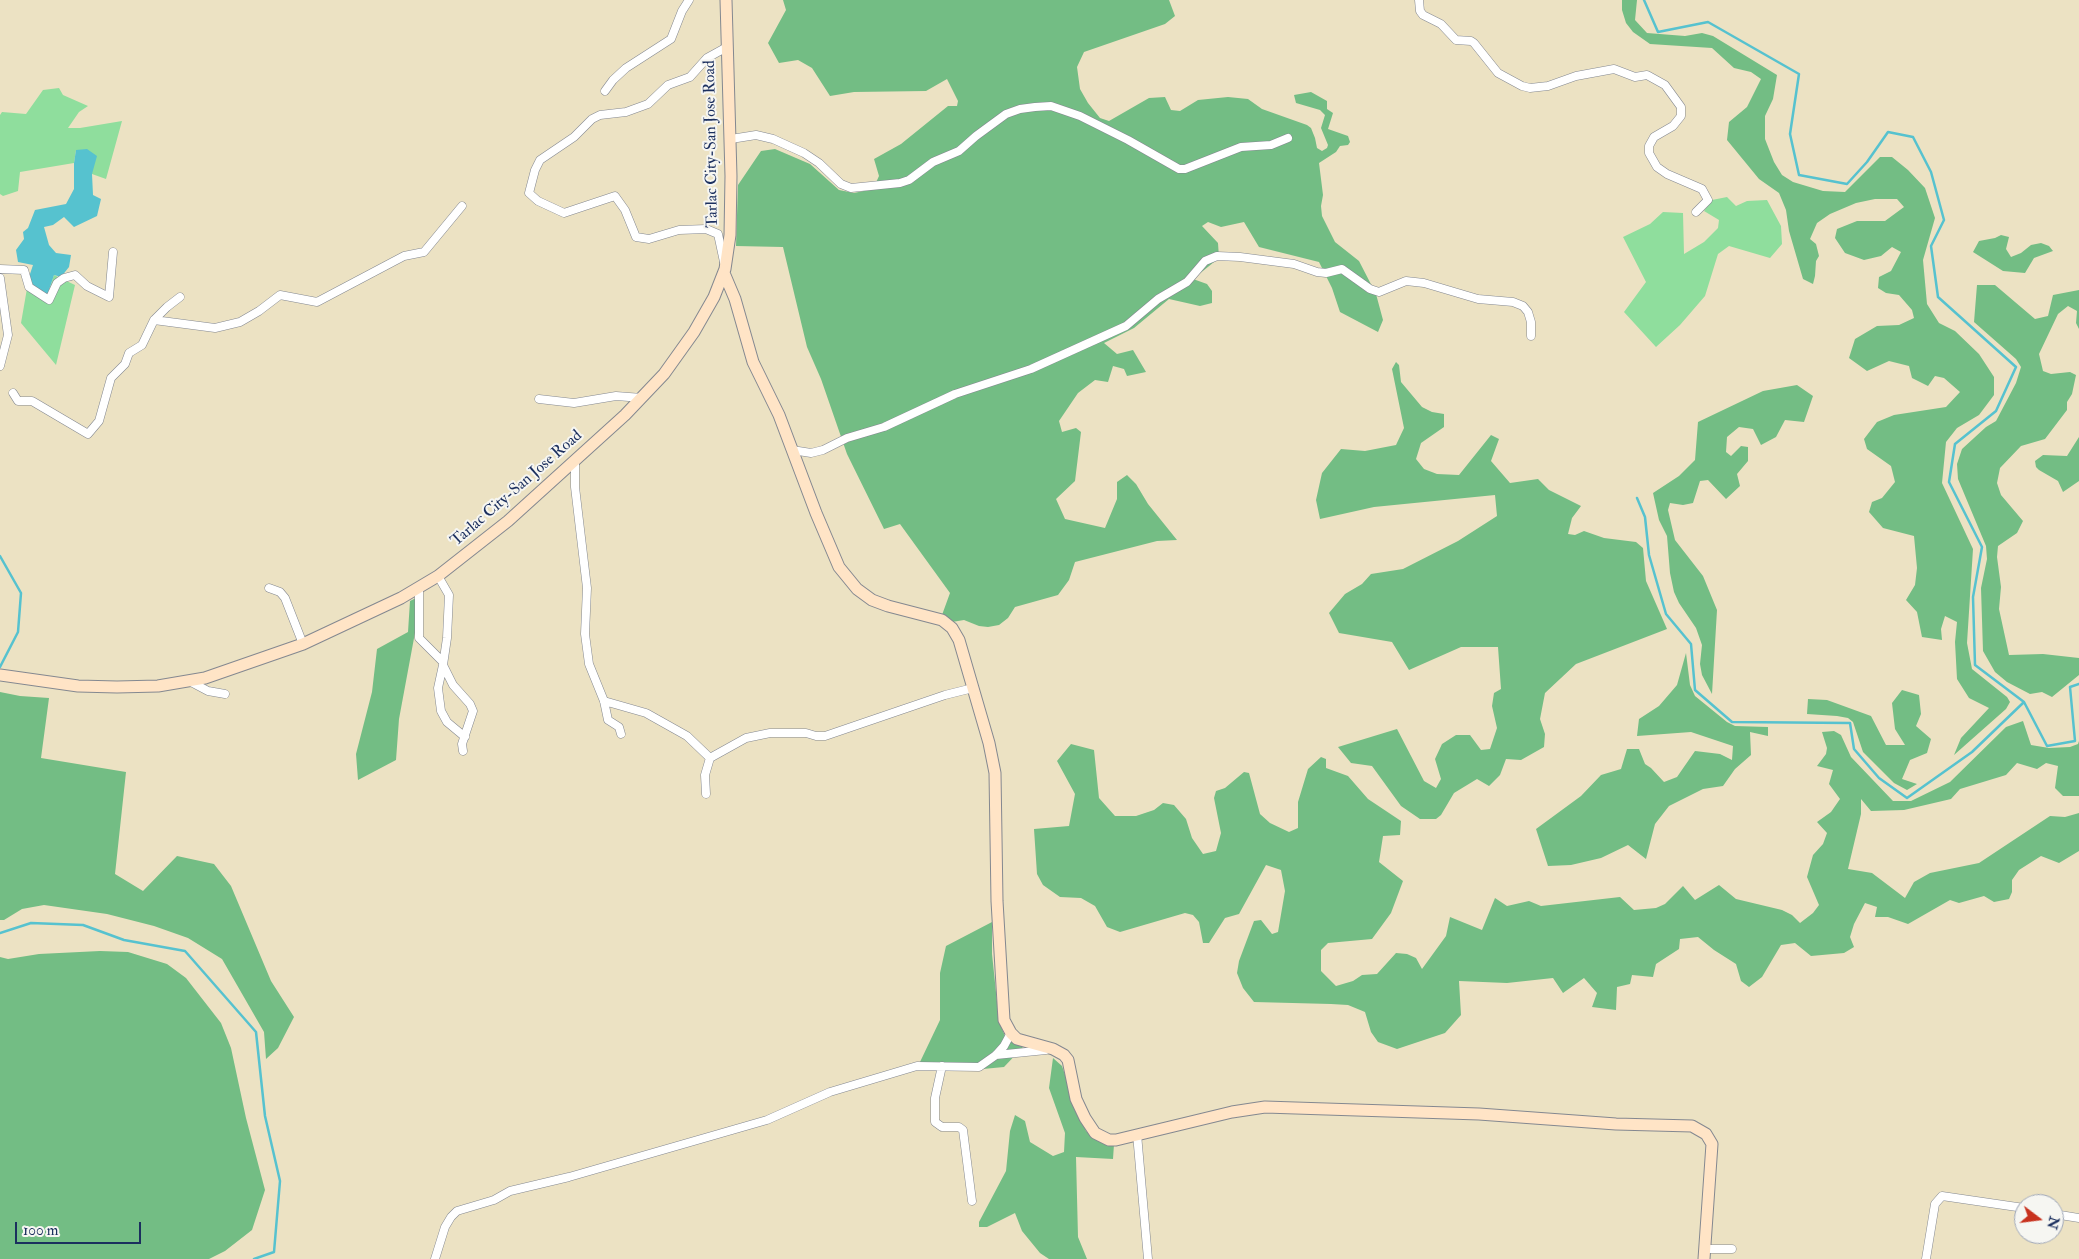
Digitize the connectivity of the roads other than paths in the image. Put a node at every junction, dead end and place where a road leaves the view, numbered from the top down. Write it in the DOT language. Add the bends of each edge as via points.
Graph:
graph roads {
  1 [pos="689,0"];
  2 [pos="726,0"];
  3 [pos="1418,0"];
  4 [pos="727,47"];
  5 [pos="605,91"];
  6 [pos="1288,138"];
  7 [pos="730,139"];
  8 [pos="462,206"];
  9 [pos="1696,212"];
  10 [pos="113,252"];
  11 [pos="0,269"];
  12 [pos="724,271"];
  13 [pos="0,278"];
  14 [pos="180,298"];
  15 [pos="154,320"];
  16 [pos="1530,336"];
  17 [pos="0,366"];
  18 [pos="13,393"];
  19 [pos="642,398"];
  20 [pos="539,399"];
  21 [pos="792,450"];
  22 [pos="575,460"];
  23 [pos="438,576"];
  24 [pos="269,588"];
  25 [pos="419,589"];
  26 [pos="303,644"];
  27 [pos="443,664"];
  28 [pos="0,676"];
  29 [pos="191,682"];
  30 [pos="973,688"];
  31 [pos="226,694"];
  32 [pos="604,701"];
  33 [pos="621,734"];
  34 [pos="464,737"];
  35 [pos="463,751"];
  36 [pos="710,758"];
  37 [pos="706,794"];
  38 [pos="1011,1034"];
  39 [pos="1053,1049"];
  40 [pos="996,1055"];
  41 [pos="942,1066"];
  42 [pos="1137,1134"];
  43 [pos="972,1201"];
  44 [pos="2014,1207"];
  45 [pos="2064,1216"];
  46 [pos="2079,1218"];
  47 [pos="1732,1249"];
  48 [pos="1704,1254"];
  49 [pos="434,1259"];
  50 [pos="1148,1259"];
  51 [pos="1926,1259"];
  1 -- 5 [label="street" via="671,39 626,68"];
  2 -- 4 [label="street, Tarlac City-San Jose Road"];
  3 -- 9 [label="street" via="1423,15 1441,24 1456,40 1474,43 1498,73 1522,86 1548,86 1576,76 1614,70 1634,77 1647,75 1665,85 1680,107 1681,116 1673,126 1654,137 1649,153 1657,167 1667,174 1702,189 1708,200"];
  4 -- 7 [label="street, Tarlac City-San Jose Road"];
  4 -- 12 [label="street" via="706,58 690,78 668,86 648,104 592,119 574,137 540,160 529,193 564,213 615,196 636,236 649,239 679,230 706,229 718,234"];
  6 -- 7 [label="street" via="1271,145 1241,147 1179,169 1071,112 1051,106 1035,107 1006,114 959,151 933,162 909,180 851,188 804,153 773,138 756,135"];
  7 -- 12 [label="street, Tarlac City-San Jose Road" via="730,227"];
  8 -- 15 [label="street" via="424,252 404,256 317,302 280,295 240,322 215,328"];
  10 -- 11 [label="street" via="109,296 87,286 75,275 57,283 49,300 29,287 24,270"];
  12 -- 19 [label="street, Tarlac City-San Jose Road" via="714,297 694,332"];
  12 -- 21 [label="street" via="735,298 752,362 776,407"];
  13 -- 17 [label="street" via="8,335"];
  14 -- 15 [label="street"];
  15 -- 18 [label="street" via="142,345 129,353 125,364 111,378 99,421 88,434 32,401 18,401"];
  16 -- 21 [label="street" via="1532,322 1528,312 1512,302 1478,299 1406,281 1379,292 1342,269 1326,273 1294,264 1217,256 1199,266 1180,288 1117,330 1031,369 955,394 884,427 847,438 823,450 811,453"];
  19 -- 20 [label="street" via="616,396 574,403"];
  19 -- 22 [label="street, Tarlac City-San Jose Road"];
  21 -- 30 [label="street" via="830,550 844,575 857,590 872,600 936,617 947,623 959,640"];
  22 -- 23 [label="street, Tarlac City-San Jose Road" via="508,521"];
  22 -- 32 [label="street" via="575,487 587,588 585,634 589,664"];
  23 -- 25 [label="street, Tarlac City-San Jose Road"];
  23 -- 27 [label="street" via="449,595"];
  24 -- 26 [label="street" via="285,598"];
  25 -- 26 [label="street, Tarlac City-San Jose Road"];
  25 -- 27 [label="street" via="420,638"];
  26 -- 29 [label="street, Tarlac City-San Jose Road"];
  27 -- 34 [label="street" via="438,688 441,711 447,722"];
  27 -- 34 [label="street" via="453,685 473,711"];
  28 -- 29 [label="street, Tarlac City-San Jose Road" via="100,687"];
  29 -- 31 [label="street" via="208,692"];
  30 -- 36 [label="street" via="825,736 770,733 746,738"];
  30 -- 38 [label="street" via="995,773 997,901 1004,1020"];
  32 -- 33 [label="street" via="608,720 619,727"];
  32 -- 36 [label="street" via="646,713 688,736"];
  34 -- 35 [label="street"];
  36 -- 37 [label="street" via="705,775"];
  38 -- 39 [label="street" via="1023,1041"];
  38 -- 40 [label="street"];
  39 -- 40 [label="street"];
  39 -- 42 [label="street" via="1068,1060 1076,1099 1094,1133 1109,1140"];
  40 -- 41 [label="street" via="979,1067"];
  41 -- 43 [label="street" via="935,1098 935,1122 942,1127 963,1130"];
  41 -- 49 [label="street" via="917,1066 830,1092 767,1120 510,1191 494,1200 457,1211 445,1227"];
  42 -- 48 [label="street" via="1265,1107 1692,1126 1706,1134 1712,1144"];
  42 -- 50 [label="street"];
  44 -- 51 [label="street" via="1942,1196 1935,1204"];
  45 -- 46 [label="street"];
  47 -- 48 [label="street"];
}
